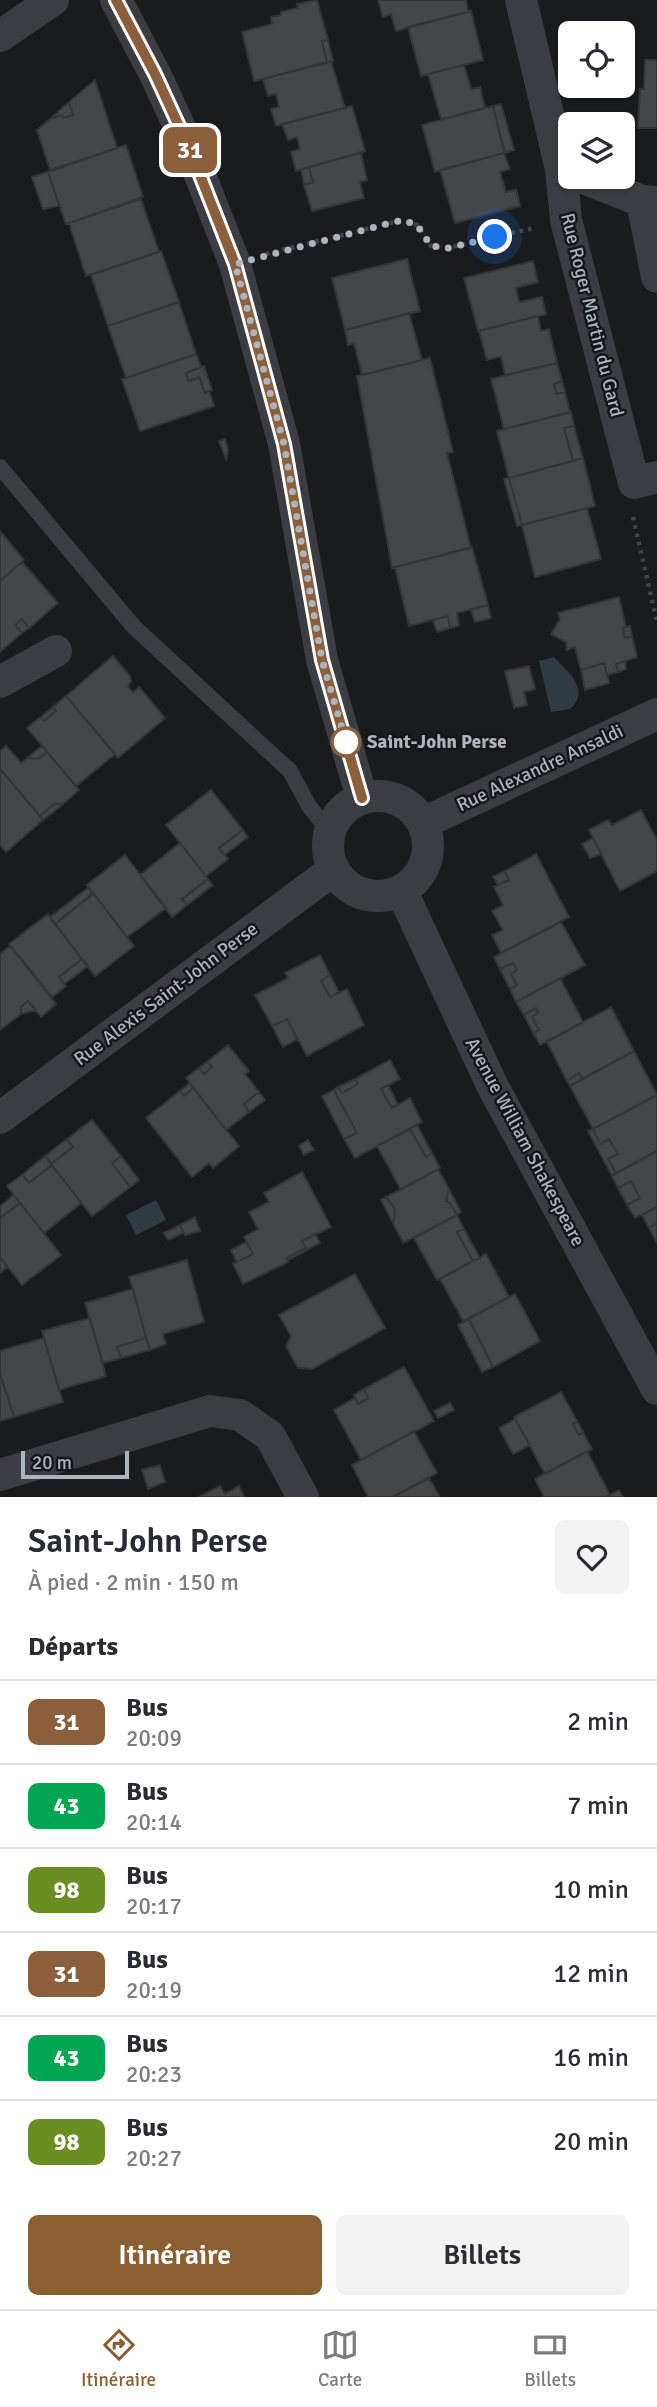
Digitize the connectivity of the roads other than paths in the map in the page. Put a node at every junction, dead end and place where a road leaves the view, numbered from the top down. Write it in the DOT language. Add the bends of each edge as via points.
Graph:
graph roads {
  1 [pos="53,0"];
  2 [pos="116,0"];
  3 [pos="521,0"];
  4 [pos="0,36"];
  5 [pos="558,128"];
  6 [pos="569,189"];
  7 [pos="614,189"];
  8 [pos="649,202"];
  9 [pos="657,277"];
  10 [pos="0,467"];
  11 [pos="645,480"];
  12 [pos="56,652"];
  13 [pos="0,682"];
  14 [pos="657,714"];
  15 [pos="362,798"];
  16 [pos="423,823"];
  17 [pos="329,831"];
  18 [pos="333,870"];
  19 [pos="402,892"];
  20 [pos="0,1118"];
  21 [pos="657,1389"];
  22 [pos="0,1475"];
  23 [pos="303,1497"];
  1 -- 4 [label="street"];
  2 -- 15 [label="street" via="191,152 235,264 284,444 322,660"];
  3 -- 5 [label="street, Rue Roger Martin du Gard"];
  6 -- 11 [label="street, Rue Roger Martin du Gard" via="566,220"];
  7 -- 8 [label="street"];
  8 -- 9 [label="street"];
  10 -- 17 [label="lane" via="134,627 290,771"];
  12 -- 13 [label="street"];
  14 -- 16 [label="street, Rue Alexandre Ansaldi"];
  15 -- 16 [label="street" via="393,798 411,807"];
  15 -- 17 [label="street" via="339,814"];
  16 -- 19 [label="street" via="429,842 426,861 417,879"];
  17 -- 18 [label="street" via="327,851"];
  18 -- 19 [label="street" via="345,885 362,895"];
  18 -- 20 [label="street, Rue Alexis Saint-John Perse"];
  19 -- 21 [label="street, Avenue William Shakespeare" via="493,1087"];
  22 -- 23 [label="street" via="210,1411 240,1415 270,1436"];
}
